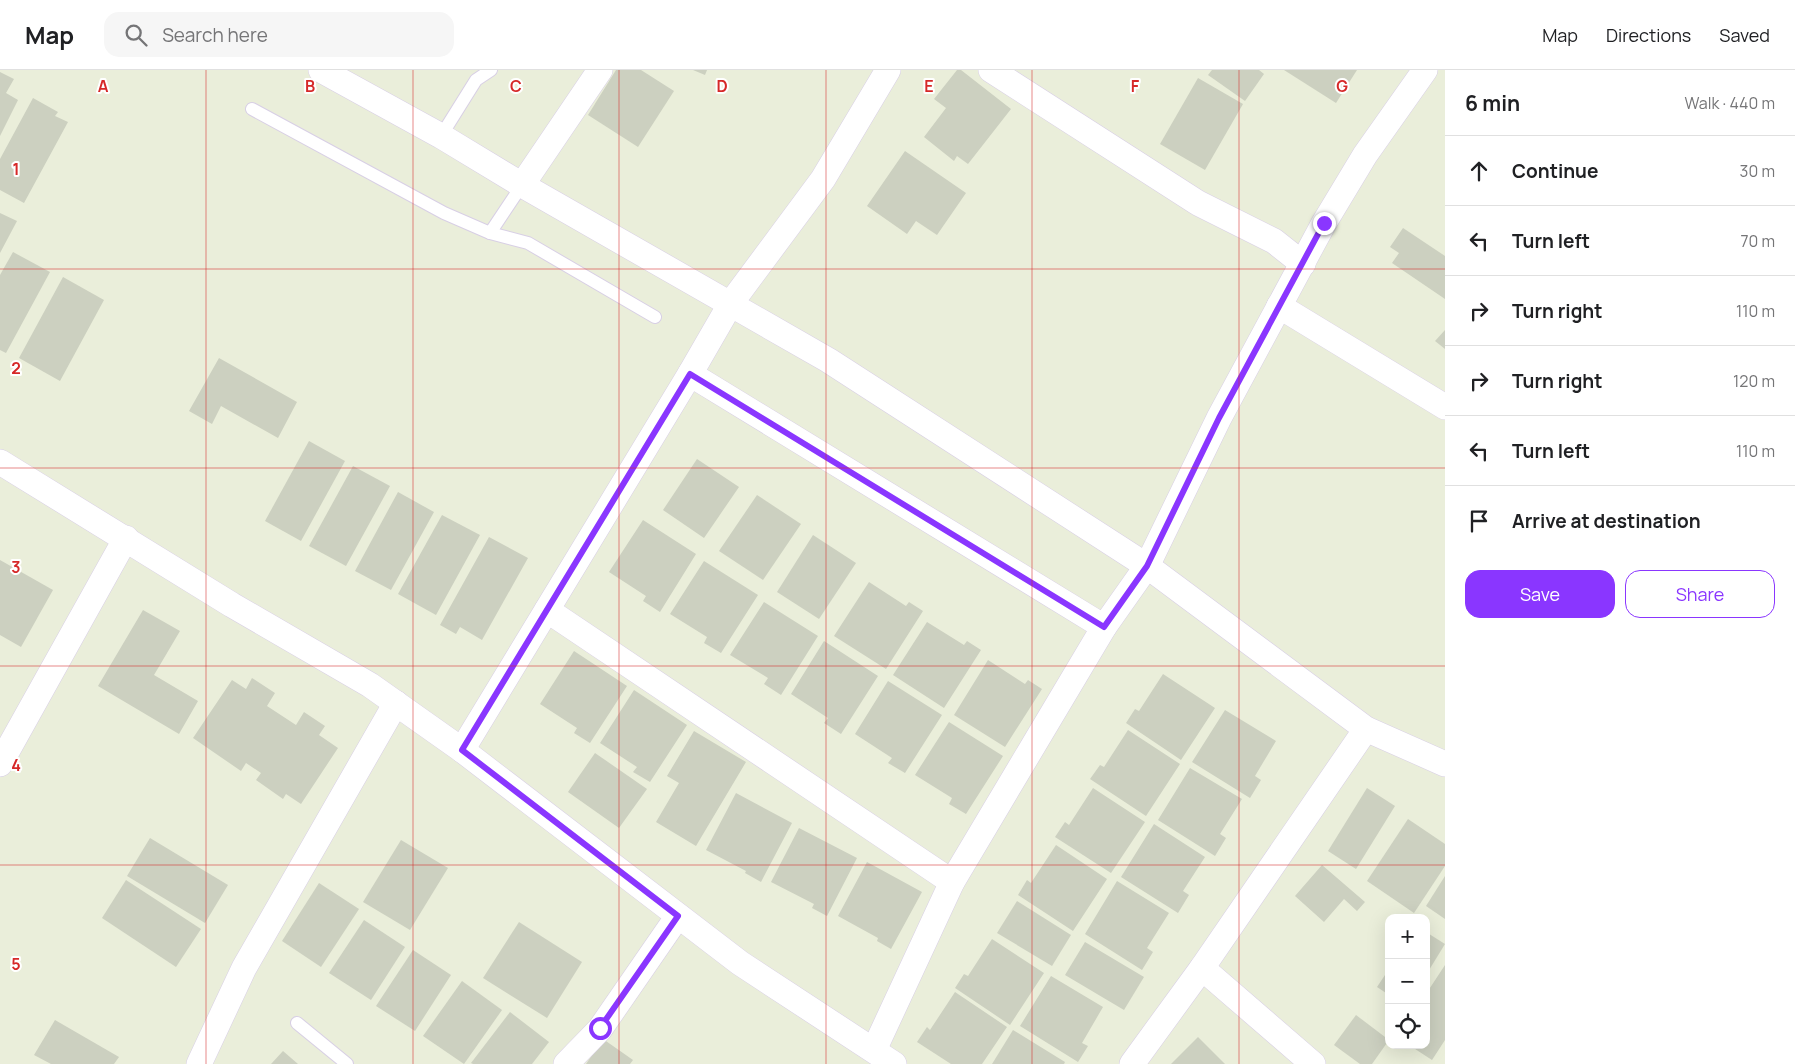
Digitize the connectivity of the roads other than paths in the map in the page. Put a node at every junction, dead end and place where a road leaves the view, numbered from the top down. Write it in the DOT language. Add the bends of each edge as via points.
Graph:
graph roads {
  1 [pos="321,70"];
  2 [pos="491,70"];
  3 [pos="600,70"];
  4 [pos="888,70"];
  5 [pos="991,70"];
  6 [pos="1425,70"];
  7 [pos="252,109"];
  8 [pos="441,136"];
  9 [pos="522,185"];
  10 [pos="490,233"];
  11 [pos="1303,264"];
  12 [pos="730,303"];
  13 [pos="1279,306"];
  14 [pos="655,316"];
  15 [pos="690,374"];
  16 [pos="1445,407"];
  17 [pos="0,462"];
  18 [pos="126,538"];
  19 [pos="1147,566"];
  20 [pos="548,610"];
  21 [pos="1104,627"];
  22 [pos="396,703"];
  23 [pos="1366,729"];
  24 [pos="462,750"];
  25 [pos="0,764"];
  26 [pos="1445,764"];
  27 [pos="952,882"];
  28 [pos="678,916"];
  29 [pos="1202,968"];
  30 [pos="297,1023"];
  31 [pos="884,1057"];
  32 [pos="199,1064"];
  33 [pos="347,1064"];
  34 [pos="566,1064"];
  35 [pos="1132,1064"];
  36 [pos="1313,1064"];
  1 -- 8 [label="street"];
  2 -- 8 [label="lane" via="476,80"];
  3 -- 9 [label="street"];
  4 -- 12 [label="street" via="823,179"];
  5 -- 11 [label="street" via="1198,203 1274,241"];
  6 -- 11 [label="street" via="1365,155"];
  7 -- 10 [label="lane" via="444,213"];
  8 -- 9 [label="street"];
  9 -- 10 [label="lane"];
  9 -- 12 [label="street"];
  10 -- 14 [label="lane" via="528,244"];
  11 -- 13 [label="street"];
  12 -- 15 [label="street"];
  12 -- 19 [label="street" via="828,360"];
  13 -- 16 [label="street"];
  13 -- 19 [label="street" via="1211,434"];
  15 -- 20 [label="street"];
  15 -- 21 [label="street"];
  17 -- 18 [label="street"];
  18 -- 22 [label="street"];
  18 -- 25 [label="street"];
  19 -- 21 [label="street"];
  19 -- 23 [label="street"];
  20 -- 24 [label="street"];
  20 -- 27 [label="street"];
  21 -- 27 [label="street"];
  22 -- 24 [label="street"];
  22 -- 32 [label="street" via="244,968"];
  23 -- 26 [label="street"];
  23 -- 29 [label="street"];
  24 -- 28 [label="street"];
  27 -- 31 [label="street"];
  28 -- 31 [label="street" via="740,963"];
  28 -- 34 [label="street" via="600,1028"];
  29 -- 35 [label="street"];
  29 -- 36 [label="street"];
  30 -- 33 [label="lane"];
}
